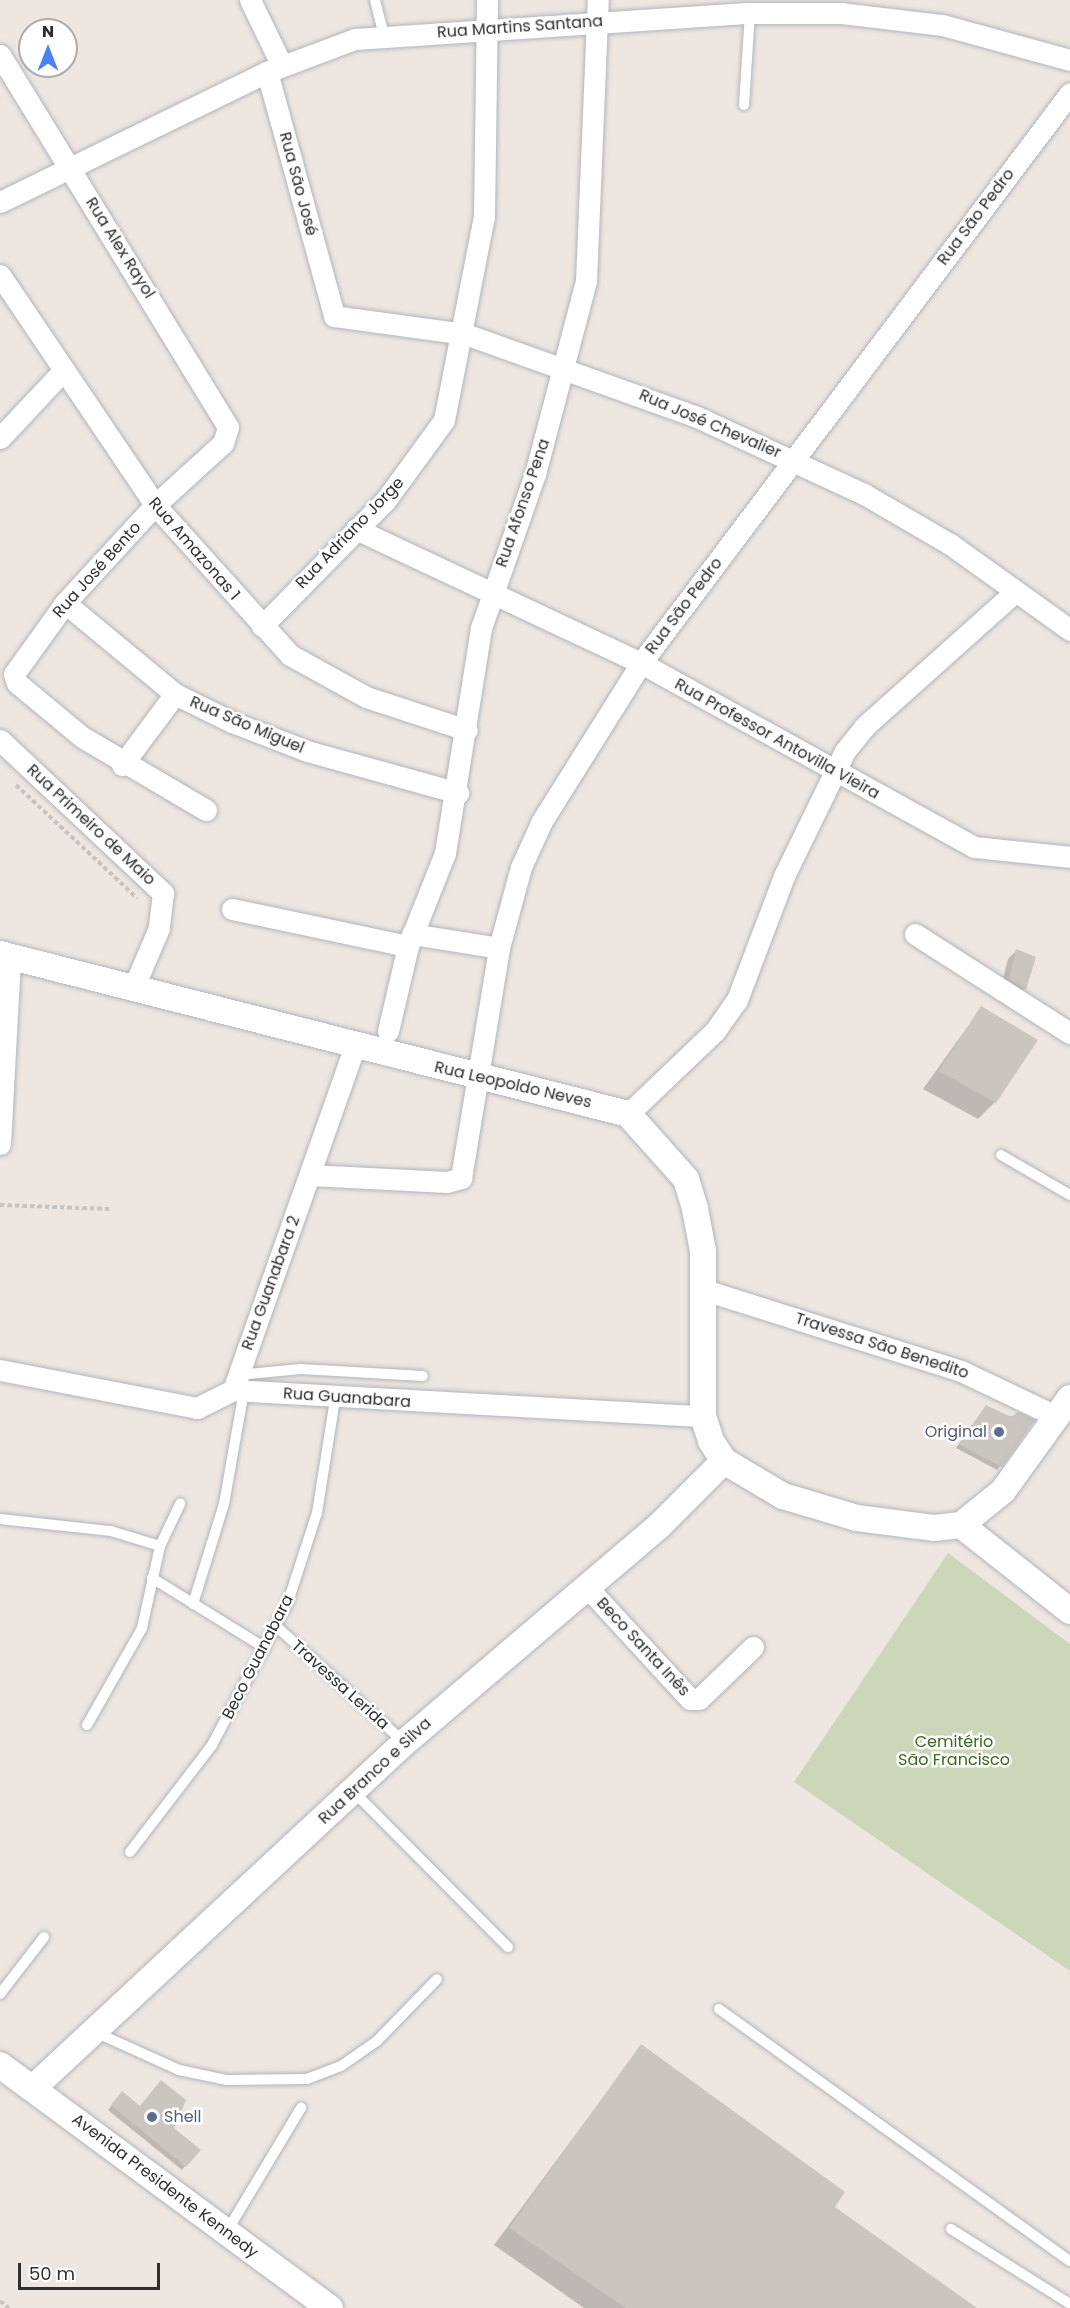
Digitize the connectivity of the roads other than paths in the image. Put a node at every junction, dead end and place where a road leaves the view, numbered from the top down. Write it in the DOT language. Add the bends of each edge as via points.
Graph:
graph roads {
  1 [pos="250,0"];
  2 [pos="375,0"];
  3 [pos="487,0"];
  4 [pos="598,0"];
  5 [pos="750,13"];
  6 [pos="597,22"];
  7 [pos="488,29"];
  8 [pos="384,35"];
  9 [pos="0,55"];
  10 [pos="1070,60"];
  11 [pos="274,69"];
  12 [pos="1070,93"];
  13 [pos="744,105"];
  14 [pos="71,169"];
  15 [pos="0,202"];
  16 [pos="0,275"];
  17 [pos="326,296"];
  18 [pos="465,334"];
  19 [pos="565,366"];
  20 [pos="61,373"];
  21 [pos="0,438"];
  22 [pos="223,443"];
  23 [pos="793,459"];
  24 [pos="155,505"];
  25 [pos="356,529"];
  26 [pos="491,591"];
  27 [pos="1015,592"];
  28 [pos="65,603"];
  29 [pos="262,626"];
  30 [pos="1070,630"];
  31 [pos="641,663"];
  32 [pos="175,694"];
  33 [pos="467,730"];
  34 [pos="0,740"];
  35 [pos="122,765"];
  36 [pos="835,774"];
  37 [pos="458,793"];
  38 [pos="206,810"];
  39 [pos="1070,857"];
  40 [pos="232,909"];
  41 [pos="915,934"];
  42 [pos="410,940"];
  43 [pos="499,948"];
  44 [pos="5,956"];
  45 [pos="135,984"];
  46 [pos="388,1031"];
  47 [pos="1070,1034"];
  48 [pos="354,1048"];
  49 [pos="479,1077"];
  50 [pos="628,1114"];
  51 [pos="0,1144"];
  52 [pos="1001,1155"];
  53 [pos="310,1175"];
  54 [pos="1070,1195"];
  55 [pos="700,1289"];
  56 [pos="0,1370"];
  57 [pos="423,1376"];
  58 [pos="238,1385"];
  59 [pos="335,1399"];
  60 [pos="1064,1407"];
  61 [pos="703,1416"];
  62 [pos="724,1461"];
  63 [pos="180,1504"];
  64 [pos="0,1519"];
  65 [pos="962,1525"];
  66 [pos="160,1546"];
  67 [pos="152,1578"];
  68 [pos="587,1587"];
  69 [pos="193,1604"];
  70 [pos="1070,1611"];
  71 [pos="277,1627"];
  72 [pos="753,1647"];
  73 [pos="265,1648"];
  74 [pos="87,1725"];
  75 [pos="404,1743"];
  76 [pos="353,1791"];
  77 [pos="130,1852"];
  78 [pos="44,1937"];
  79 [pos="508,1947"];
  80 [pos="437,1979"];
  81 [pos="0,1994"];
  82 [pos="719,2009"];
  83 [pos="95,2032"];
  84 [pos="0,2065"];
  85 [pos="33,2088"];
  86 [pos="301,2108"];
  87 [pos="951,2229"];
  88 [pos="227,2232"];
  89 [pos="1070,2262"];
  90 [pos="1070,2304"];
  91 [pos="330,2308"];
  1 -- 11 [label="street, Rua São José"];
  2 -- 8 [label="lane"];
  3 -- 7 [label="street, Rua Adriano Jorge"];
  4 -- 6 [label="street, Rua Afonso Pena"];
  5 -- 6 [label="street, Rua Martins Santana"];
  5 -- 10 [label="street, Rua Martins Santana" via="841,13 942,25"];
  5 -- 13 [label="lane"];
  6 -- 7 [label="street, Rua Martins Santana"];
  6 -- 19 [label="street, Rua Afonso Pena" via="586,280"];
  7 -- 8 [label="street, Rua Martins Santana"];
  7 -- 18 [label="street, Rua Adriano Jorge" via="484,218"];
  8 -- 11 [label="street, Rua Martins Santana" via="355,39"];
  9 -- 14 [label="street, Rua Alex Rayol"];
  11 -- 14 [label="street, Rua Martins Santana"];
  11 -- 17 [label="street, Rua São José"];
  12 -- 23 [label="street, Rua São Pedro"];
  14 -- 15 [label="street, Rua Martins Santana"];
  14 -- 22 [label="street, Rua Alex Rayol" via="226,418"];
  16 -- 20 [label="street, Rua Amazonas 1"];
  17 -- 18 [label="street, Rua José Chevalier" via="339,319"];
  18 -- 19 [label="street, Rua José Chevalier"];
  18 -- 25 [label="street, Rua Adriano Jorge" via="444,420 385,501"];
  19 -- 23 [label="street, Rua José Chevalier"];
  19 -- 26 [label="street, Rua Afonso Pena" via="522,514"];
  20 -- 21 [label="street"];
  20 -- 24 [label="street, Rua Amazonas 1"];
  22 -- 24 [label="street, Rua José Bento"];
  23 -- 27 [label="street, Rua José Chevalier" via="950,544"];
  23 -- 31 [label="street, Rua São Pedro"];
  24 -- 28 [label="street, Rua José Bento"];
  24 -- 29 [label="street, Rua Amazonas 1"];
  25 -- 26 [label="street, Rua Professor Antovilla Vieira"];
  25 -- 29 [label="street, Rua Adriano Jorge"];
  26 -- 31 [label="street, Rua Professor Antovilla Vieira"];
  26 -- 33 [label="street, Rua Afonso Pena"];
  27 -- 30 [label="street, Rua José Chevalier"];
  27 -- 36 [label="street" via="865,726"];
  28 -- 32 [label="street, Rua São Miguel"];
  28 -- 35 [label="street, Rua José Bento" via="16,669 17,683"];
  29 -- 33 [label="street, Rua Amazonas 1" via="321,676"];
  31 -- 36 [label="street, Rua Professor Antovilla Vieira"];
  31 -- 43 [label="street, Rua São Pedro" via="542,821 521,867"];
  32 -- 35 [label="street"];
  32 -- 37 [label="street, Rua São Miguel" via="307,751"];
  33 -- 37 [label="street, Rua Afonso Pena"];
  34 -- 45 [label="street, Rua Primeiro de Maio" via="163,894 161,916"];
  35 -- 38 [label="street"];
  36 -- 39 [label="street, Rua Professor Antovilla Vieira" via="974,848"];
  36 -- 50 [label="street" via="784,876 726,1018"];
  37 -- 42 [label="street, Rua Afonso Pena" via="445,853"];
  40 -- 42 [label="street"];
  41 -- 47 [label="street"];
  42 -- 43 [label="street"];
  42 -- 46 [label="street, Rua Afonso Pena"];
  43 -- 49 [label="street, Rua São Pedro"];
  44 -- 45 [label="street, Rua Leopoldo Neves"];
  44 -- 51 [label="street"];
  45 -- 48 [label="street, Rua Leopoldo Neves"];
  48 -- 49 [label="street, Rua Leopoldo Neves"];
  48 -- 53 [label="street, Rua Guanabara 2"];
  49 -- 50 [label="street, Rua Leopoldo Neves" via="568,1095"];
  49 -- 53 [label="street, Rua São Pedro" via="463,1174 457,1182"];
  50 -- 55 [label="street" via="686,1179 703,1251"];
  52 -- 54 [label="lane"];
  53 -- 58 [label="street, Rua Guanabara 2"];
  55 -- 60 [label="street, Travessa São Benedito"];
  55 -- 61 [label="street"];
  56 -- 58 [label="street" via="197,1408"];
  57 -- 58 [label="lane" via="301,1369"];
  58 -- 59 [label="street, Rua Guanabara"];
  58 -- 69 [label="lane, Rua Guanabara 2" via="224,1504"];
  59 -- 61 [label="street, Rua Guanabara"];
  59 -- 71 [label="lane, Beco Guanabara" via="317,1513"];
  60 -- 65 [label="street" via="1003,1491"];
  61 -- 62 [label="street"];
  62 -- 65 [label="street" via="783,1496 856,1518 936,1528"];
  62 -- 68 [label="street, Rua Branco e Silva" via="660,1525"];
  63 -- 66 [label="lane"];
  64 -- 66 [label="lane" via="111,1531"];
  65 -- 70 [label="street"];
  66 -- 67 [label="lane"];
  67 -- 69 [label="lane"];
  67 -- 74 [label="lane" via="139,1635"];
  68 -- 72 [label="street, Beco Santa Inês" via="690,1699 699,1699"];
  68 -- 75 [label="street, Rua Branco e Silva"];
  69 -- 73 [label="lane"];
  71 -- 73 [label="lane, Beco Guanabara"];
  71 -- 75 [label="lane, Travessa Lerida"];
  73 -- 77 [label="lane, Beco Guanabara" via="212,1745"];
  75 -- 76 [label="street, Rua Branco e Silva"];
  76 -- 79 [label="lane"];
  76 -- 83 [label="street, Rua Branco e Silva"];
  78 -- 81 [label="lane"];
  80 -- 83 [label="lane" via="377,2042 341,2066 307,2079 225,2080 179,2070"];
  82 -- 89 [label="lane"];
  83 -- 85 [label="street, Rua Branco e Silva"];
  84 -- 85 [label="street, Avenida Presidente Kennedy"];
  85 -- 88 [label="street, Avenida Presidente Kennedy"];
  86 -- 88 [label="lane"];
  87 -- 90 [label="lane"];
  88 -- 91 [label="street, Avenida Presidente Kennedy"];
}
